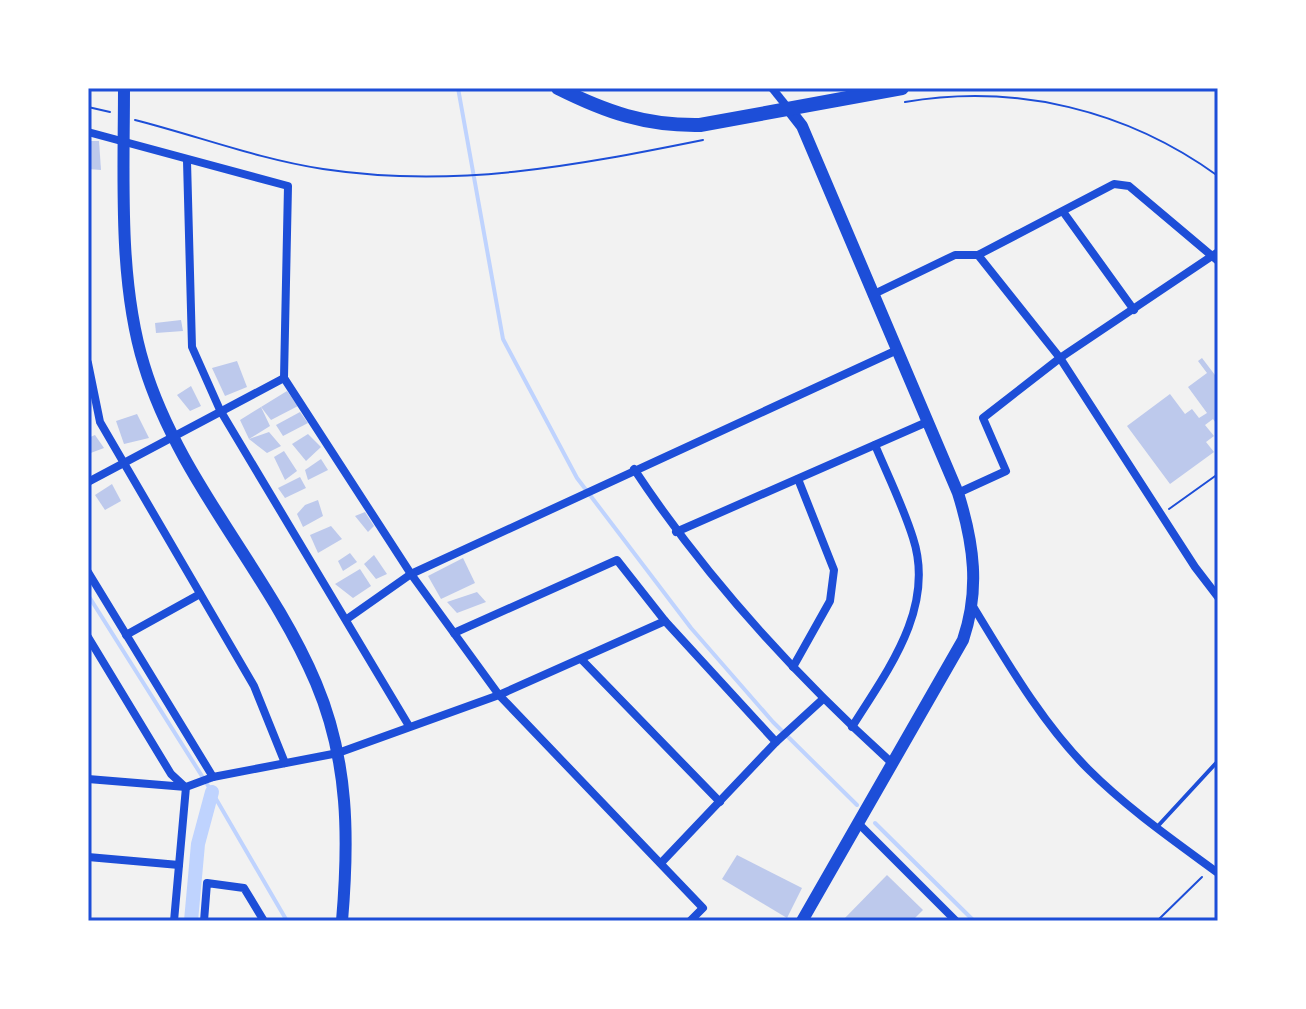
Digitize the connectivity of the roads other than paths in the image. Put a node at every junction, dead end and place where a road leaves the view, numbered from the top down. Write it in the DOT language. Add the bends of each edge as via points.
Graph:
graph roads {
  1 [pos="124,88"];
  2 [pos="558,88"];
  3 [pos="772,88"];
  4 [pos="584,95"];
  5 [pos="904,95"];
  6 [pos="788,108"];
  7 [pos="88,132"];
  8 [pos="124,143"];
  9 [pos="187,161"];
  10 [pos="1064,213"];
  11 [pos="978,255"];
  12 [pos="1216,256"];
  13 [pos="871,296"];
  14 [pos="1134,310"];
  15 [pos="895,351"];
  16 [pos="1060,358"];
  17 [pos="88,363"];
  18 [pos="284,378"];
  19 [pos="220,410"];
  20 [pos="927,422"];
  21 [pos="172,436"];
  22 [pos="875,445"];
  23 [pos="123,463"];
  24 [pos="634,469"];
  25 [pos="798,479"];
  26 [pos="88,482"];
  27 [pos="958,493"];
  28 [pos="676,532"];
  29 [pos="88,572"];
  30 [pos="411,574"];
  31 [pos="200,594"];
  32 [pos="1218,597"];
  33 [pos="974,608"];
  34 [pos="347,619"];
  35 [pos="665,621"];
  36 [pos="454,633"];
  37 [pos="126,635"];
  38 [pos="88,637"];
  39 [pos="582,660"];
  40 [pos="793,667"];
  41 [pos="499,695"];
  42 [pos="823,699"];
  43 [pos="409,726"];
  44 [pos="852,727"];
  45 [pos="776,742"];
  46 [pos="338,753"];
  47 [pos="1218,761"];
  48 [pos="285,763"];
  49 [pos="893,764"];
  50 [pos="213,777"];
  51 [pos="88,779"];
  52 [pos="186,787"];
  53 [pos="720,802"];
  54 [pos="859,824"];
  55 [pos="1157,827"];
  56 [pos="88,857"];
  57 [pos="661,863"];
  58 [pos="179,865"];
  59 [pos="1215,871"];
  60 [pos="174,921"];
  61 [pos="204,921"];
  62 [pos="264,921"];
  63 [pos="342,921"];
  64 [pos="690,921"];
  65 [pos="802,921"];
  66 [pos="956,921"];
  1 -- 8 [label="main road"];
  2 -- 4 [label="highway"];
  3 -- 6 [label="street"];
  4 -- 6 [label="highway" via="637,121 667,126"];
  5 -- 6 [label="highway"];
  6 -- 13 [label="main road" via="802,126"];
  7 -- 8 [label="street"];
  8 -- 9 [label="street"];
  8 -- 21 [label="main road" via="134,324 144,366"];
  9 -- 18 [label="street" via="288,186"];
  9 -- 19 [label="street" via="192,347"];
  10 -- 11 [label="street"];
  10 -- 12 [label="street" via="1114,184 1129,186"];
  10 -- 14 [label="street"];
  11 -- 13 [label="street" via="955,255"];
  11 -- 16 [label="street"];
  12 -- 14 [label="street"];
  13 -- 15 [label="main road"];
  14 -- 16 [label="street"];
  15 -- 20 [label="main road"];
  15 -- 24 [label="street"];
  16 -- 27 [label="street" via="983,418 1006,471"];
  16 -- 32 [label="street"];
  17 -- 23 [label="street" via="100,422"];
  18 -- 19 [label="street"];
  18 -- 30 [label="street"];
  19 -- 21 [label="street"];
  19 -- 34 [label="street"];
  20 -- 22 [label="street"];
  20 -- 27 [label="main road"];
  21 -- 23 [label="street"];
  21 -- 46 [label="main road" via="317,684"];
  22 -- 25 [label="street"];
  22 -- 44 [label="street" via="914,540 917,593 901,647"];
  23 -- 26 [label="street"];
  23 -- 31 [label="street"];
  24 -- 28 [label="street"];
  24 -- 30 [label="street"];
  25 -- 28 [label="street"];
  25 -- 40 [label="street" via="834,570 830,601"];
  27 -- 33 [label="main road" via="969,528"];
  28 -- 40 [label="street"];
  29 -- 37 [label="street"];
  30 -- 34 [label="street"];
  30 -- 36 [label="street"];
  31 -- 37 [label="street"];
  31 -- 48 [label="street" via="254,686"];
  33 -- 49 [label="main road" via="963,640"];
  33 -- 55 [label="street" via="1064,742 1087,769"];
  34 -- 43 [label="street"];
  35 -- 36 [label="street" via="617,560"];
  35 -- 39 [label="street"];
  35 -- 45 [label="street"];
  36 -- 41 [label="street"];
  37 -- 50 [label="street"];
  38 -- 52 [label="street" via="171,774"];
  39 -- 41 [label="street"];
  39 -- 53 [label="street"];
  40 -- 42 [label="street"];
  41 -- 43 [label="street"];
  41 -- 57 [label="street"];
  42 -- 44 [label="street"];
  42 -- 45 [label="street"];
  43 -- 46 [label="street"];
  44 -- 49 [label="street"];
  45 -- 53 [label="street"];
  46 -- 48 [label="street"];
  46 -- 63 [label="main road" via="347,821"];
  47 -- 55 [label="lane"];
  48 -- 50 [label="street"];
  49 -- 54 [label="main road"];
  50 -- 52 [label="street"];
  51 -- 52 [label="street"];
  52 -- 58 [label="street"];
  53 -- 57 [label="street"];
  54 -- 65 [label="main road"];
  54 -- 66 [label="street"];
  55 -- 59 [label="street"];
  56 -- 58 [label="street"];
  57 -- 64 [label="street" via="703,908"];
  58 -- 60 [label="street"];
  61 -- 62 [label="street" via="207,883 244,888"];
}
